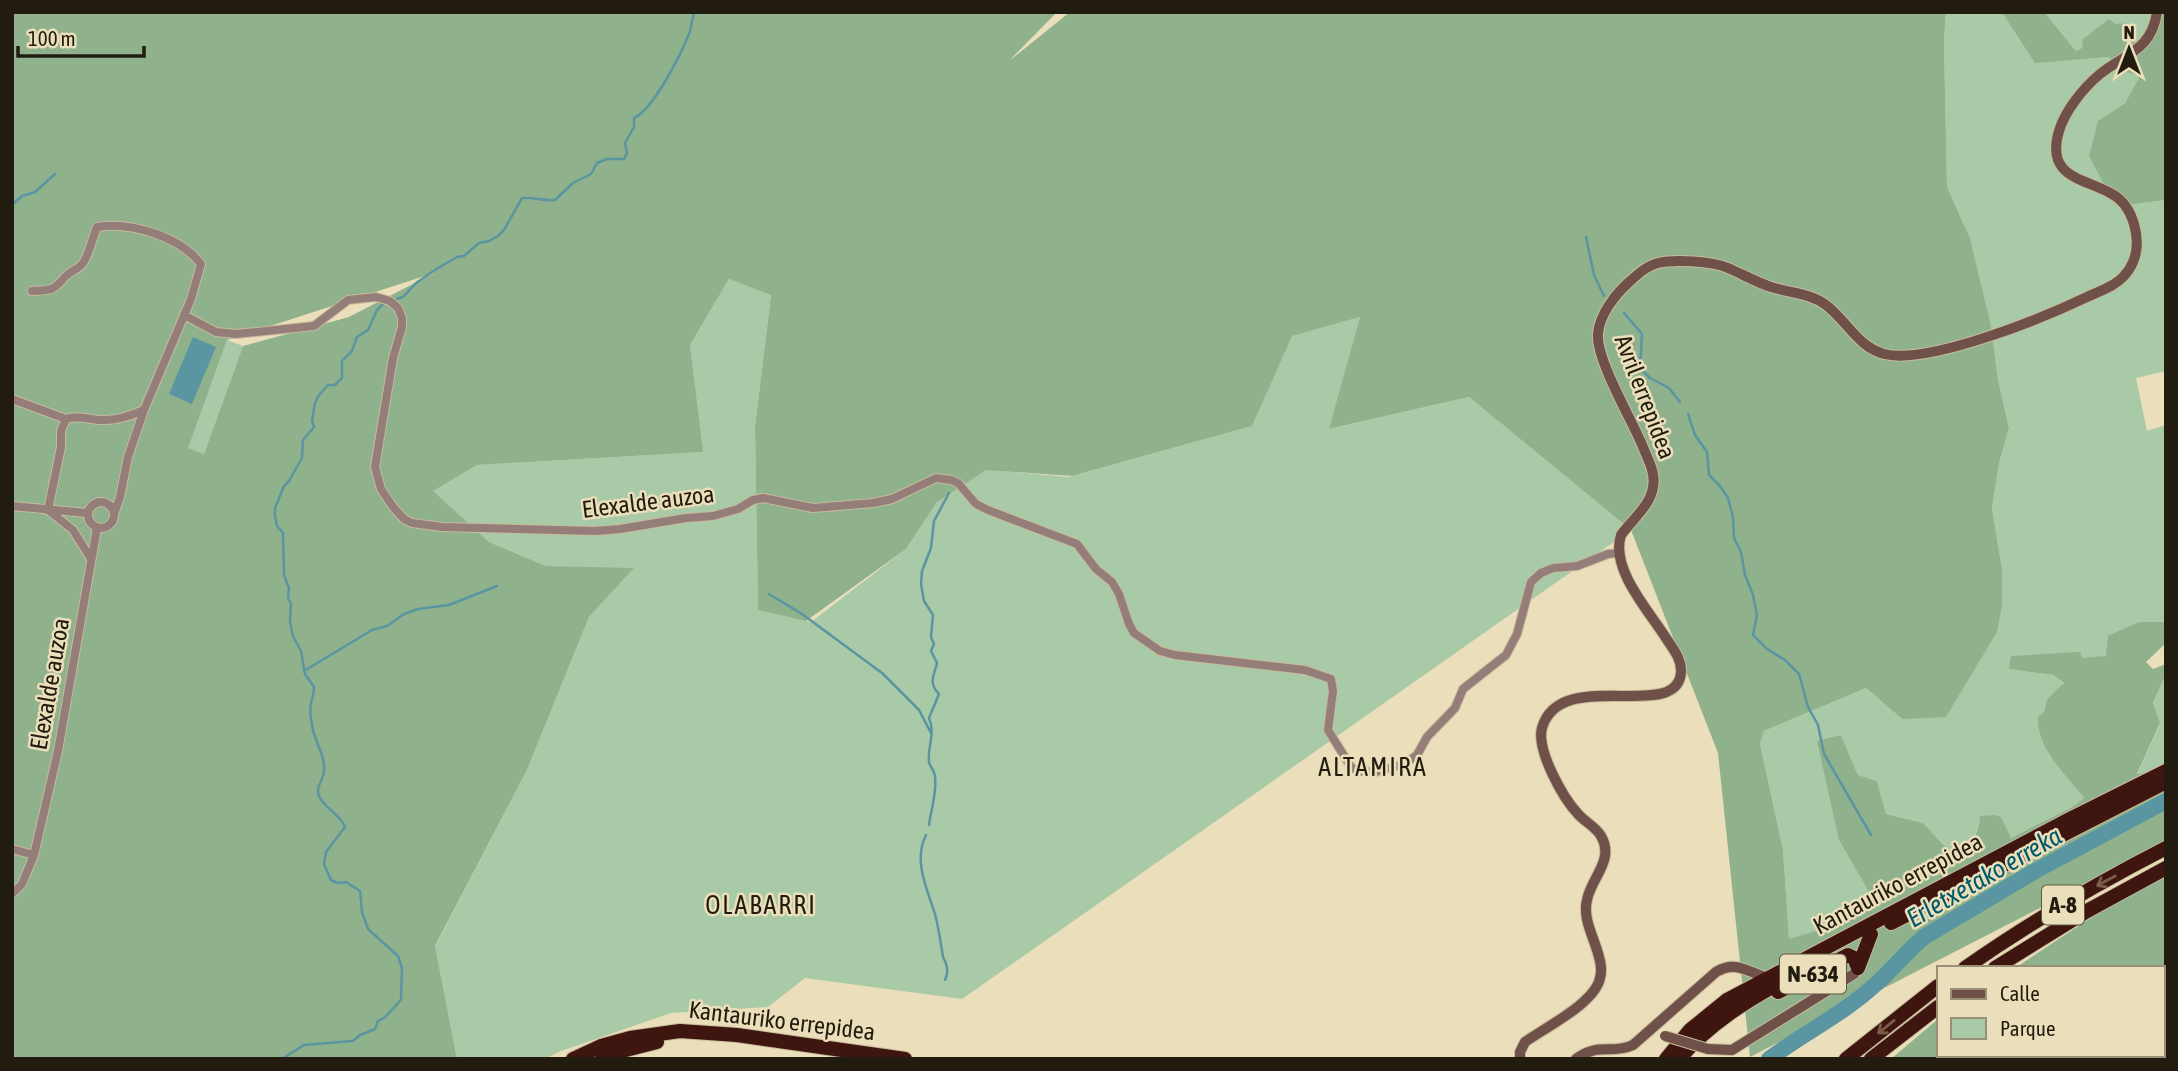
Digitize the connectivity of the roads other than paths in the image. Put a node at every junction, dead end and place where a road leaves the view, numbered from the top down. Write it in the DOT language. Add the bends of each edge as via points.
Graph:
graph roads {
  1 [pos="2157,12"];
  2 [pos="32,291"];
  3 [pos="184,315"];
  4 [pos="12,399"];
  5 [pos="144,410"];
  6 [pos="66,419"];
  7 [pos="12,506"];
  8 [pos="48,510"];
  9 [pos="87,513"];
  10 [pos="114,514"];
  11 [pos="93,525"];
  12 [pos="73,530"];
  13 [pos="1618,553"];
  14 [pos="91,559"];
  15 [pos="2166,771"];
  16 [pos="2166,782"];
  17 [pos="12,849"];
  18 [pos="2166,849"];
  19 [pos="34,855"];
  20 [pos="2166,868"];
  21 [pos="12,894"];
  22 [pos="1871,934"];
  23 [pos="1968,966"];
  24 [pos="1998,966"];
  25 [pos="1742,968"];
  26 [pos="1858,968"];
  27 [pos="1768,978"];
  28 [pos="1937,987"];
  29 [pos="1753,991"];
  30 [pos="1937,1008"];
  31 [pos="1651,1031"];
  32 [pos="573,1059"];
  33 [pos="602,1059"];
  34 [pos="843,1059"];
  35 [pos="905,1059"];
  36 [pos="1520,1059"];
  37 [pos="1576,1059"];
  38 [pos="1667,1059"];
  39 [pos="1679,1059"];
  40 [pos="1846,1059"];
  41 [pos="1871,1059"];
  1 -- 13 [label="street, Avril errepidea" via="2142,46 2098,76 2075,102 2057,141 2057,154 2066,172 2112,193 2132,219 2137,237 2135,257 2123,277 2111,286 2008,331 1931,351 1888,355 1860,341 1819,300 1762,284 1724,266 1657,263 1626,285 1599,326 1598,345 1654,479 1650,497 1621,536"];
  2 -- 3 [label="street" via="58,287 83,263 97,227 115,226 169,238 201,264"];
  3 -- 5 [label="street"];
  3 -- 13 [label="street, Elexalde auzoa" via="216,332 236,334 314,326 348,300 363,297 390,301 398,308 401,327 375,467 393,508 412,523 595,531 713,516 764,498 813,508 873,503 936,478 951,480 976,504 1077,544 1112,582 1134,633 1160,651 1305,670 1331,679 1328,730 1358,771 1377,772 1417,755 1427,737 1455,708 1463,689 1506,655 1517,634 1531,582 1541,573"];
  4 -- 6 [label="street"];
  5 -- 6 [label="street" via="109,420"];
  5 -- 10 [label="street"];
  6 -- 8 [label="street"];
  7 -- 8 [label="street"];
  8 -- 9 [label="street"];
  8 -- 12 [label="street"];
  9 -- 10 [label="street" via="99,502 110,506"];
  9 -- 11 [label="street"];
  10 -- 11 [label="street" via="109,525"];
  11 -- 12 [label="street"];
  11 -- 14 [label="street, Elexalde auzoa"];
  12 -- 14 [label="street"];
  13 -- 36 [label="street" via="1628,579 1678,656 1681,675 1675,687 1658,695 1594,695 1572,700 1544,723 1542,744 1556,779 1577,813 1600,833 1604,843 1605,859 1586,906 1601,973 1589,998 1525,1041"];
  14 -- 19 [label="street, Elexalde auzoa" via="58,751"];
  15 -- 27 [label="highway, Kantauriko errepidea / N-634"];
  16 -- 22 [label="highway, Kantauriko errepidea / N-634"];
  17 -- 19 [label="street"];
  18 -- 23 [label="highway, A-8, one-way" via="2074,898"];
  19 -- 21 [label="street, Elexalde auzoa" via="22,884"];
  20 -- 24 [label="highway, A-8"];
  22 -- 26 [label="highway, N-634"];
  22 -- 29 [label="highway, Kantauriko errepidea / N-634"];
  25 -- 27 [label="street"];
  25 -- 29 [label="street"];
  25 -- 31 [label="street" via="1730,966 1716,972"];
  26 -- 29 [label="highway, N-634" via="1848,955 1777,993"];
  26 -- 31 [label="street, bridge" via="1732,1051 1708,1049"];
  27 -- 29 [label="highway, Kantauriko errepidea / N-634"];
  28 -- 40 [label="highway, one-way"];
  29 -- 38 [label="highway, Kantauriko errepidea / N-634" via="1727,1000 1703,1018"];
  29 -- 39 [label="highway, Kantauriko errepidea / N-634"];
  30 -- 41 [label="highway"];
  31 -- 37 [label="street" via="1628,1048 1592,1049"];
  32 -- 35 [label="highway, Kantauriko errepidea" via="630,1038 680,1031"];
  33 -- 34 [label="highway" via="664,1041 696,1040"];
}
